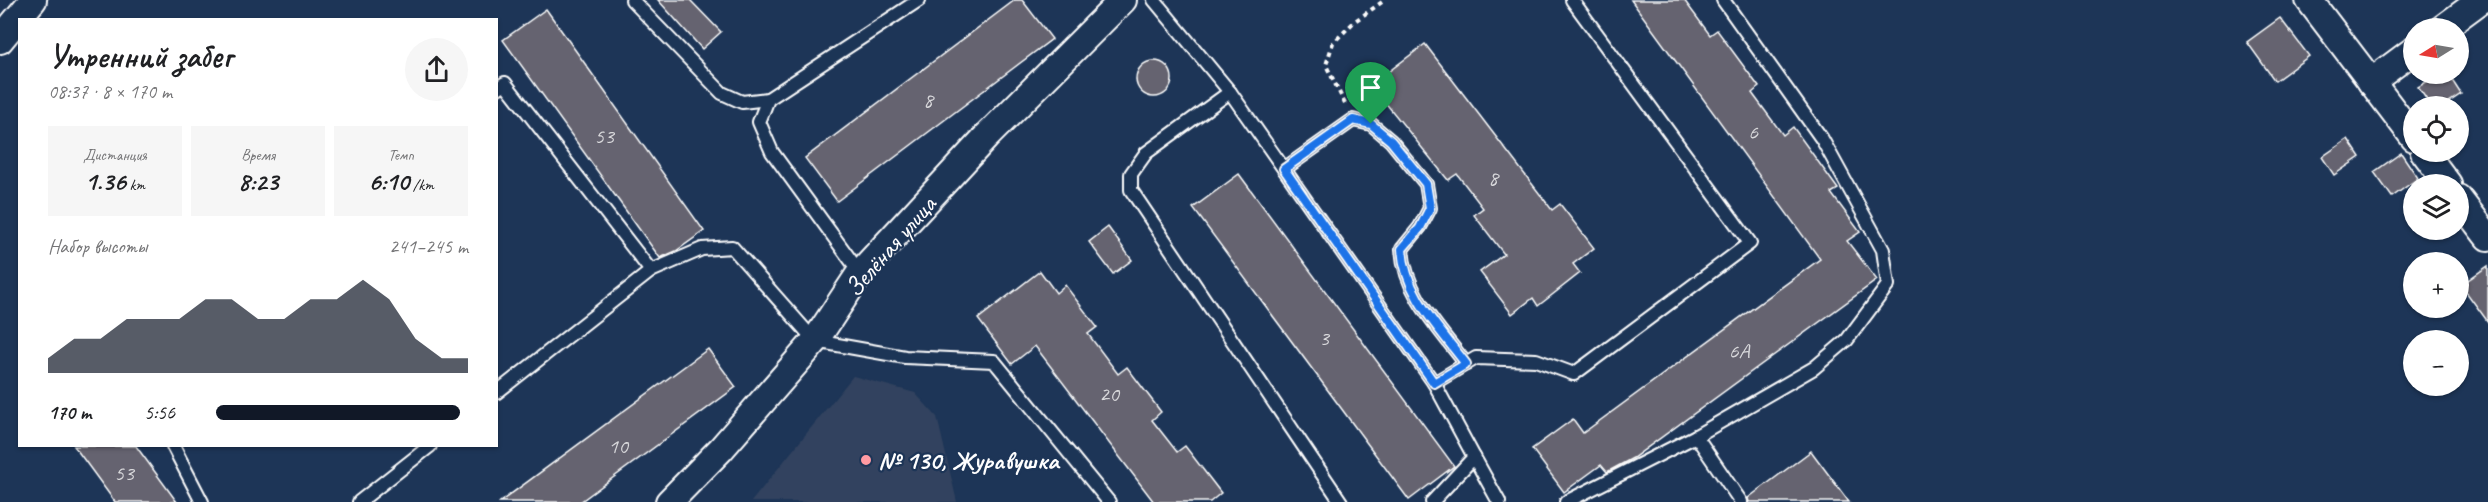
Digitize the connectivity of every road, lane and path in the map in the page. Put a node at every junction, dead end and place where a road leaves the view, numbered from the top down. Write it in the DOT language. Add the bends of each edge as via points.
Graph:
graph roads {
  1 [pos="33,0"];
  2 [pos="632,0"];
  3 [pos="918,0"];
  4 [pos="1123,0"];
  5 [pos="1154,0"];
  6 [pos="1385,0"];
  7 [pos="1572,0"];
  8 [pos="1723,0"];
  9 [pos="2309,0"];
  10 [pos="2481,0"];
  11 [pos="18,18"];
  12 [pos="18,18"];
  13 [pos="2457,18"];
  14 [pos="0,40"];
  15 [pos="2403,58"];
  16 [pos="2371,82"];
  17 [pos="498,88"];
  18 [pos="1230,92"];
  19 [pos="768,99"];
  20 [pos="1353,120"];
  21 [pos="2403,124"];
  22 [pos="1284,169"];
  23 [pos="2469,212"];
  24 [pos="2488,237"];
  25 [pos="651,271"];
  26 [pos="861,273"];
  27 [pos="815,341"];
  28 [pos="1466,364"];
  29 [pos="1434,383"];
  30 [pos="498,391"];
  31 [pos="1696,436"];
  32 [pos="174,447"];
  33 [pos="429,447"];
  34 [pos="1474,457"];
  35 [pos="202,502"];
  36 [pos="359,502"];
  37 [pos="669,502"];
  38 [pos="1109,502"];
  39 [pos="1341,502"];
  40 [pos="1432,502"];
  41 [pos="1499,502"];
  42 [pos="1566,502"];
  43 [pos="1741,502"];
  1 -- 11 [label="street"];
  2 -- 19 [label="lane" via="722,93 742,102"];
  3 -- 19 [label="lane"];
  4 -- 26 [label="street, Зелёная улица" via="986,137"];
  5 -- 18 [label="lane"];
  6 -- 20 [label="path" via="1332,43 1326,65"];
  7 -- 28 [label="lane" via="1750,243 1574,374 1536,360 1476,358"];
  8 -- 31 [label="lane" via="1822,139 1883,250 1888,285 1847,340 1814,368"];
  9 -- 16 [label="street"];
  10 -- 13 [label="street"];
  12 -- 14 [label="street"];
  15 -- 16 [label="street"];
  16 -- 21 [label="street"];
  17 -- 25 [label="lane" via="505,83"];
  18 -- 22 [label="lane"];
  18 -- 39 [label="lane" via="1146,153 1131,174 1131,190"];
  19 -- 26 [label="lane" via="759,122 772,152"];
  20 -- 22 [label="lane"];
  20 -- 28 [label="lane" via="1371,124 1391,141 1426,184 1430,208 1420,228 1402,249 1404,269 1412,291"];
  22 -- 29 [label="lane"];
  23 -- 24 [label="street"];
  25 -- 27 [label="lane" via="702,249 732,247"];
  25 -- 30 [label="lane"];
  26 -- 27 [label="street, Зелёная улица"];
  27 -- 37 [label="street, Зелёная улица" via="722,449"];
  27 -- 38 [label="lane" via="905,357 994,361"];
  28 -- 29 [label="lane"];
  29 -- 34 [label="lane"];
  31 -- 42 [label="lane"];
  31 -- 43 [label="lane"];
  32 -- 35 [label="lane"];
  33 -- 36 [label="lane"];
  34 -- 40 [label="lane"];
  34 -- 41 [label="lane"];
}
